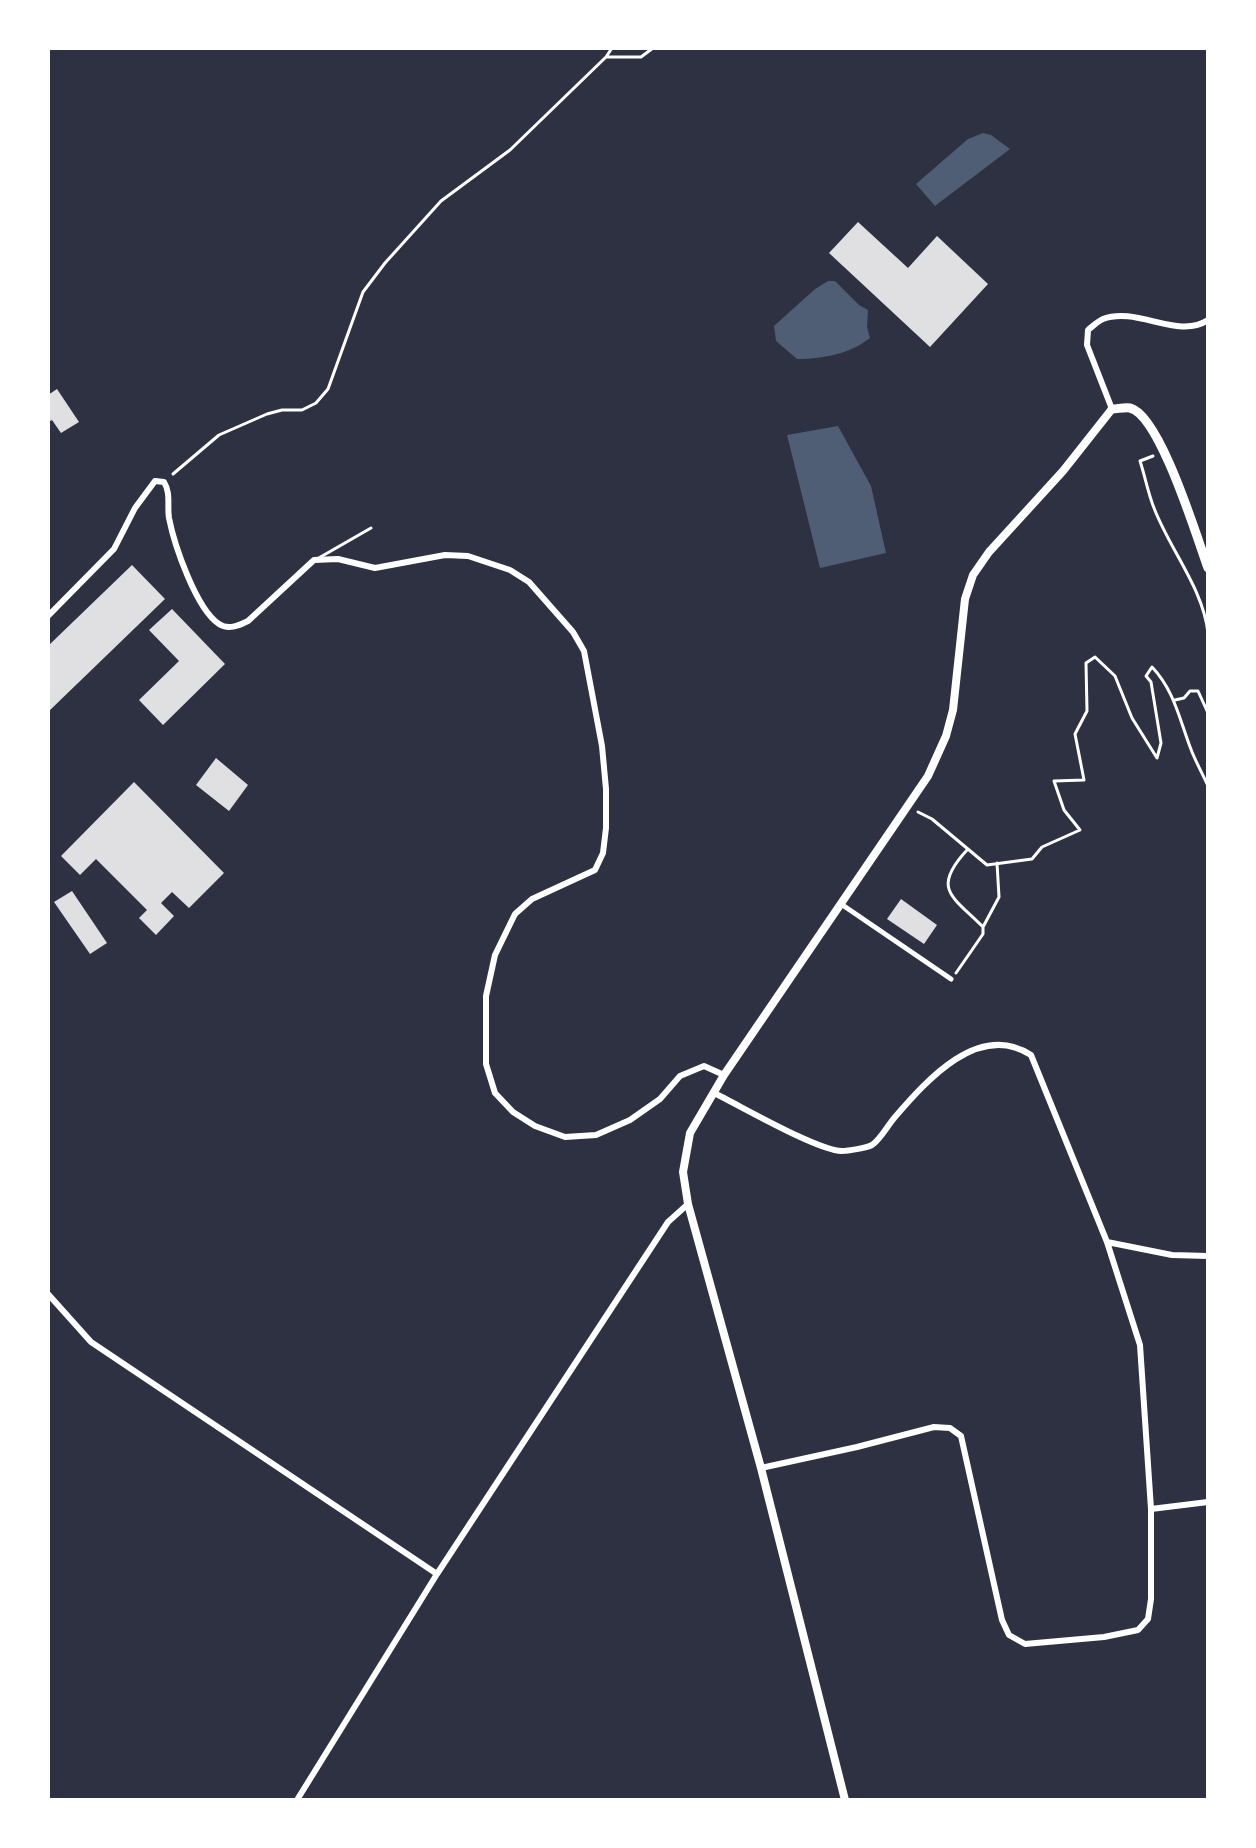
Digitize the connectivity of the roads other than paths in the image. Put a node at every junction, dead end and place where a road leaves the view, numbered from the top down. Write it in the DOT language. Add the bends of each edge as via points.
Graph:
graph roads {
  1 [pos="1208,320"];
  2 [pos="1112,409"];
  3 [pos="371,528"];
  4 [pos="314,560"];
  5 [pos="1208,568"];
  6 [pos="48,616"];
  7 [pos="841,904"];
  8 [pos="951,979"];
  9 [pos="724,1075"];
  10 [pos="714,1093"];
  11 [pos="688,1204"];
  12 [pos="1107,1242"];
  13 [pos="1208,1256"];
  14 [pos="48,1294"];
  15 [pos="761,1468"];
  16 [pos="1208,1502"];
  17 [pos="1151,1509"];
  18 [pos="437,1574"];
  19 [pos="297,1800"];
  20 [pos="845,1800"];
  1 -- 2 [label="street" via="1189,327 1119,316 1102,319 1088,330 1087,345"];
  2 -- 5 [label="main road" via="1132,408 1149,421"];
  2 -- 7 [label="street" via="973,575 946,736 928,776"];
  3 -- 4 [label="lane"];
  4 -- 6 [label="street" via="248,621 234,627 219,625 201,604 177,547 168,489 155,481 114,549"];
  4 -- 9 [label="street" via="338,559 375,568 445,555 489,562 529,582 584,651 606,789 603,853 595,870 532,899 515,914 495,955 486,996 486,1064 495,1093 535,1126 565,1137 596,1135 660,1099 680,1076 704,1066"];
  7 -- 8 [label="street"];
  7 -- 9 [label="street"];
  9 -- 10 [label="street"];
  10 -- 11 [label="street" via="690,1133 683,1172"];
  10 -- 12 [label="street" via="842,1151 871,1145 956,1058 1001,1044 1019,1047 1031,1055"];
  11 -- 15 [label="street"];
  11 -- 18 [label="street" via="668,1222"];
  12 -- 13 [label="street"];
  12 -- 17 [label="street" via="1140,1345"];
  14 -- 18 [label="street" via="91,1342"];
  15 -- 17 [label="street" via="934,1427 950,1428 961,1436 970,1469 1002,1620 1009,1635 1025,1644 1138,1630 1148,1619 1151,1599"];
  15 -- 20 [label="street"];
  16 -- 17 [label="street"];
  18 -- 19 [label="street"];
}
